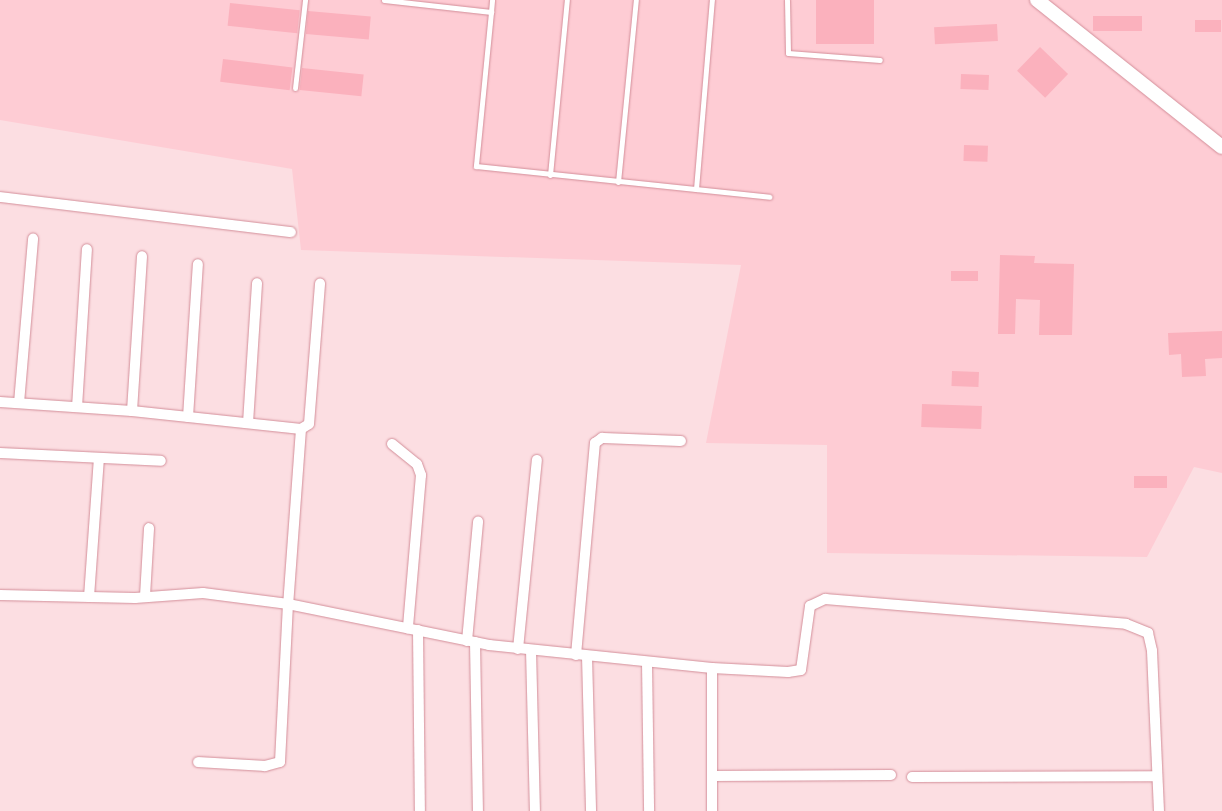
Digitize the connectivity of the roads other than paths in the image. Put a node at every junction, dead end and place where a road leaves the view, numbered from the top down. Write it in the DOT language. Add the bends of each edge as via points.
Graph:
graph roads {
  1 [pos="306,0"];
  2 [pos="384,0"];
  3 [pos="492,0"];
  4 [pos="568,0"];
  5 [pos="636,0"];
  6 [pos="712,0"];
  7 [pos="787,0"];
  8 [pos="1038,0"];
  9 [pos="491,12"];
  10 [pos="880,60"];
  11 [pos="295,88"];
  12 [pos="1222,147"];
  13 [pos="550,175"];
  14 [pos="618,182"];
  15 [pos="696,189"];
  16 [pos="0,197"];
  17 [pos="769,197"];
  18 [pos="291,232"];
  19 [pos="33,239"];
  20 [pos="87,249"];
  21 [pos="142,256"];
  22 [pos="198,264"];
  23 [pos="257,283"];
  24 [pos="320,283"];
  25 [pos="0,402"];
  26 [pos="19,403"];
  27 [pos="77,407"];
  28 [pos="132,411"];
  29 [pos="188,417"];
  30 [pos="248,423"];
  31 [pos="302,430"];
  32 [pos="682,441"];
  33 [pos="392,444"];
  34 [pos="0,453"];
  35 [pos="99,458"];
  36 [pos="537,460"];
  37 [pos="161,461"];
  38 [pos="478,522"];
  39 [pos="149,528"];
  40 [pos="0,595"];
  41 [pos="145,596"];
  42 [pos="89,597"];
  43 [pos="288,604"];
  44 [pos="413,629"];
  45 [pos="471,642"];
  46 [pos="518,649"];
  47 [pos="531,650"];
  48 [pos="576,655"];
  49 [pos="587,656"];
  50 [pos="647,662"];
  51 [pos="712,668"];
  52 [pos="198,762"];
  53 [pos="891,775"];
  54 [pos="712,776"];
  55 [pos="1157,776"];
  56 [pos="912,777"];
  57 [pos="420,811"];
  58 [pos="478,811"];
  59 [pos="535,811"];
  60 [pos="591,811"];
  61 [pos="650,811"];
  62 [pos="712,811"];
  63 [pos="1159,811"];
  1 -- 11 [label="lane"];
  2 -- 9 [label="lane"];
  3 -- 9 [label="lane"];
  4 -- 13 [label="lane"];
  5 -- 14 [label="lane"];
  6 -- 15 [label="lane"];
  7 -- 10 [label="lane" via="788,53"];
  8 -- 12 [label="street"];
  9 -- 13 [label="lane" via="476,166"];
  13 -- 14 [label="lane"];
  14 -- 15 [label="lane"];
  15 -- 17 [label="lane"];
  16 -- 18 [label="street"];
  19 -- 26 [label="street"];
  20 -- 27 [label="street"];
  21 -- 28 [label="street"];
  22 -- 29 [label="street"];
  23 -- 30 [label="street"];
  24 -- 31 [label="street" via="309,424"];
  25 -- 26 [label="street"];
  26 -- 27 [label="street"];
  27 -- 28 [label="street"];
  28 -- 29 [label="street"];
  29 -- 30 [label="street"];
  30 -- 31 [label="street"];
  31 -- 43 [label="street"];
  32 -- 48 [label="street" via="602,438 595,443"];
  33 -- 44 [label="street" via="417,464 421,475"];
  34 -- 35 [label="street"];
  35 -- 37 [label="street"];
  35 -- 42 [label="street"];
  36 -- 46 [label="street"];
  38 -- 45 [label="street"];
  39 -- 41 [label="street"];
  40 -- 42 [label="street"];
  41 -- 42 [label="street"];
  41 -- 43 [label="street" via="203,593"];
  43 -- 44 [label="street"];
  43 -- 52 [label="street" via="280,762 265,766"];
  44 -- 45 [label="street"];
  44 -- 57 [label="street"];
  45 -- 46 [label="street"];
  45 -- 58 [label="street"];
  46 -- 47 [label="street"];
  47 -- 48 [label="street"];
  47 -- 59 [label="street"];
  48 -- 49 [label="street"];
  49 -- 50 [label="street"];
  49 -- 60 [label="street"];
  50 -- 51 [label="street"];
  50 -- 61 [label="street"];
  51 -- 54 [label="street"];
  51 -- 55 [label="street" via="801,670 810,606 824,599 1126,624 1148,632 1152,652"];
  53 -- 54 [label="street"];
  54 -- 62 [label="street"];
  55 -- 56 [label="street"];
  55 -- 63 [label="street"];
}
